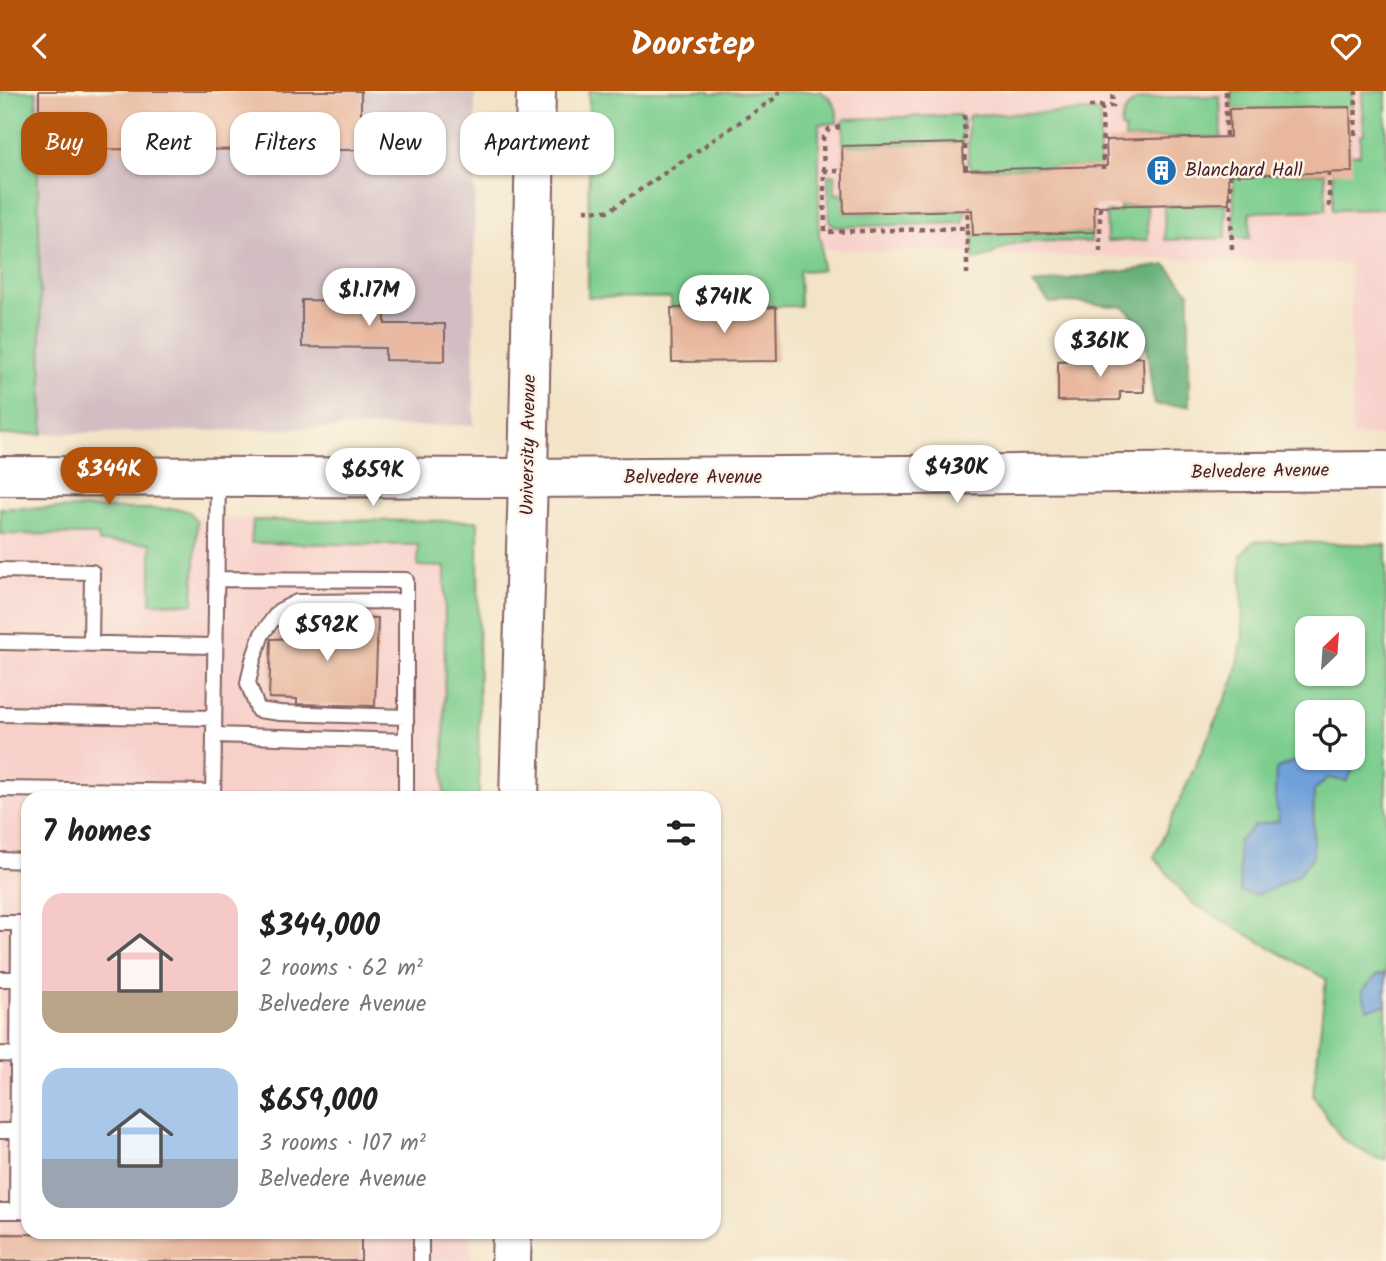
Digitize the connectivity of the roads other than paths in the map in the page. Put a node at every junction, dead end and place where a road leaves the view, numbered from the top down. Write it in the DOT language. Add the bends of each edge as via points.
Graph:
graph roads {
  1 [pos="536,91"];
  2 [pos="1386,471"];
  3 [pos="0,476"];
  4 [pos="218,478"];
  5 [pos="528,478"];
  6 [pos="0,571"];
  7 [pos="216,579"];
  8 [pos="406,601"];
  9 [pos="0,642"];
  10 [pos="91,644"];
  11 [pos="215,646"];
  12 [pos="0,714"];
  13 [pos="214,717"];
  14 [pos="406,717"];
  15 [pos="214,735"];
  16 [pos="406,741"];
  17 [pos="0,789"];
  18 [pos="71,791"];
  19 [pos="213,791"];
  20 [pos="406,791"];
  21 [pos="519,791"];
  22 [pos="0,860"];
  23 [pos="21,861"];
  24 [pos="0,923"];
  25 [pos="21,923"];
  26 [pos="21,957"];
  27 [pos="0,979"];
  28 [pos="19,979"];
  29 [pos="0,1054"];
  30 [pos="18,1055"];
  31 [pos="0,1131"];
  32 [pos="18,1131"];
  33 [pos="21,1179"];
  34 [pos="0,1211"];
  35 [pos="21,1211"];
  36 [pos="421,1239"];
  37 [pos="512,1239"];
  38 [pos="421,1261"];
  39 [pos="511,1261"];
  1 -- 5 [label="main road, University Avenue"];
  2 -- 5 [label="main road, Belvedere Avenue"];
  3 -- 4 [label="main road, Belvedere Avenue"];
  4 -- 5 [label="main road, Belvedere Avenue"];
  4 -- 7 [label="lane"];
  5 -- 21 [label="main road, University Avenue"];
  6 -- 10 [label="lane" via="92,572"];
  7 -- 8 [label="lane" via="406,580"];
  7 -- 11 [label="lane"];
  8 -- 14 [label="lane"];
  8 -- 14 [label="lane" via="297,602 279,611 262,633 248,683 258,710"];
  9 -- 10 [label="lane"];
  10 -- 11 [label="lane"];
  11 -- 13 [label="lane"];
  12 -- 13 [label="lane"];
  13 -- 15 [label="lane"];
  14 -- 16 [label="lane"];
  15 -- 16 [label="lane"];
  15 -- 19 [label="lane"];
  16 -- 20 [label="lane"];
  17 -- 18 [label="lane"];
  22 -- 23 [label="lane"];
  24 -- 25 [label="lane"];
  26 -- 28 [label="lane"];
  27 -- 28 [label="lane"];
  28 -- 30 [label="lane"];
  29 -- 30 [label="lane"];
  30 -- 32 [label="lane"];
  31 -- 32 [label="lane"];
  32 -- 33 [label="lane"];
  34 -- 35 [label="lane"];
  36 -- 38 [label="lane"];
  37 -- 39 [label="main road"];
}
